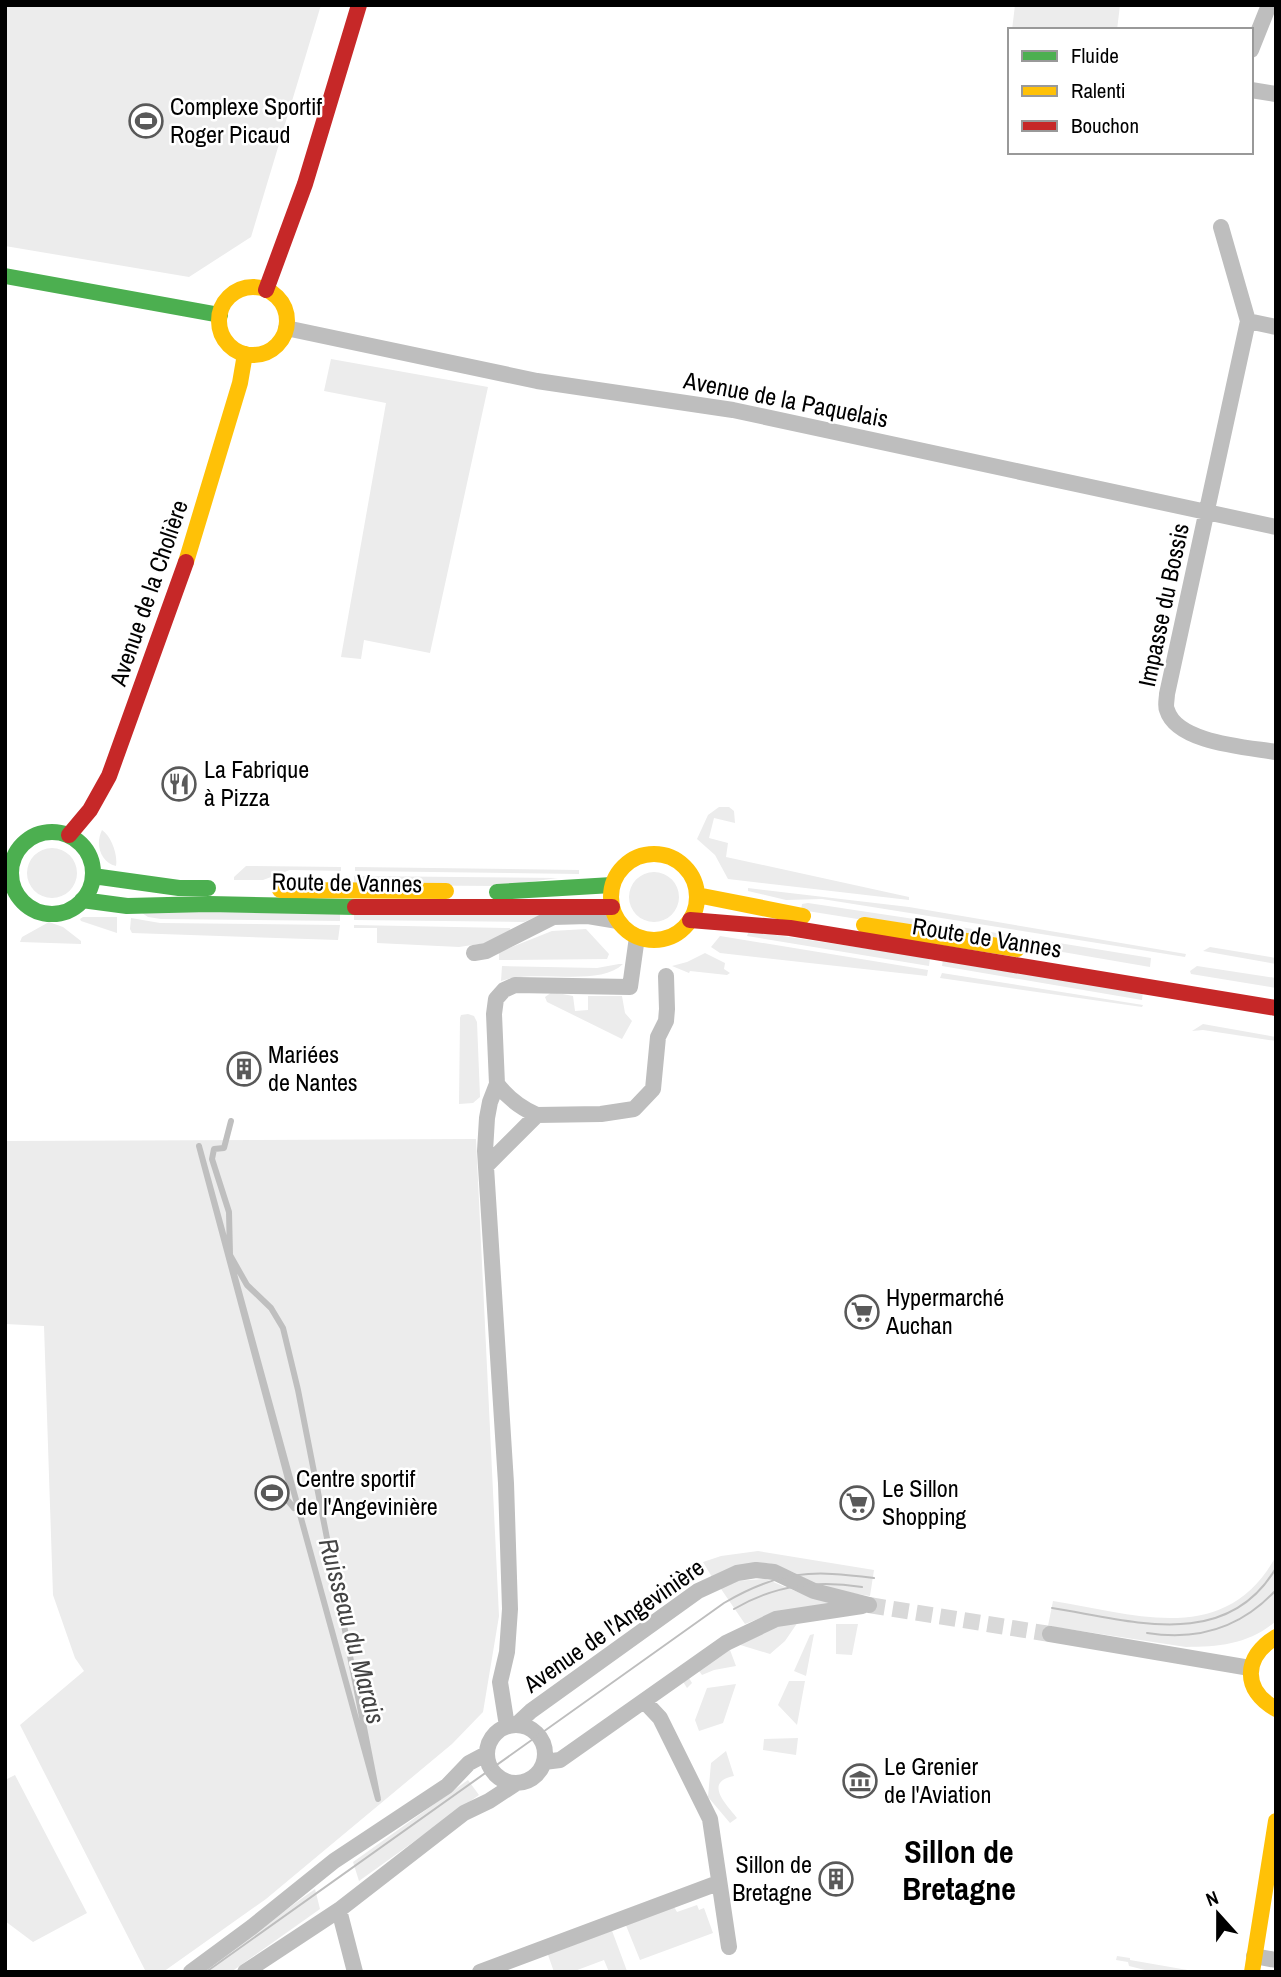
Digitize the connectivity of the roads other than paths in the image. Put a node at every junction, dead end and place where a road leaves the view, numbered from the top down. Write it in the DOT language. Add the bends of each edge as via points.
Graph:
graph roads {
  1 [pos="359,5"];
  2 [pos="1269,5"];
  3 [pos="1253,45"];
  4 [pos="1253,90"];
  5 [pos="1276,94"];
  6 [pos="1221,227"];
  7 [pos="5,276"];
  8 [pos="266,290"];
  9 [pos="219,315"];
  10 [pos="1248,321"];
  11 [pos="1276,327"];
  12 [pos="286,328"];
  13 [pos="245,354"];
  14 [pos="1207,513"];
  15 [pos="1276,527"];
  16 [pos="1276,752"];
  17 [pos="69,835"];
  18 [pos="8,867"];
  19 [pos="93,876"];
  20 [pos="612,885"];
  21 [pos="12,895"];
  22 [pos="697,895"];
  23 [pos="82,900"];
  24 [pos="615,914"];
  25 [pos="690,920"];
  26 [pos="637,937"];
  27 [pos="474,953"];
  28 [pos="666,976"];
  29 [pos="1276,993"];
  30 [pos="1276,1009"];
  31 [pos="497,1084"];
  32 [pos="537,1115"];
  33 [pos="487,1166"];
  34 [pos="1051,1634"];
  35 [pos="1276,1637"];
  36 [pos="1250,1668"];
  37 [pos="645,1702"];
  38 [pos="1276,1709"];
  39 [pos="512,1726"];
  40 [pos="486,1754"];
  41 [pos="544,1762"];
  42 [pos="515,1784"];
  43 [pos="1276,1821"];
  44 [pos="718,1883"];
  45 [pos="339,1910"];
  46 [pos="729,1947"];
  47 [pos="1276,1960"];
  48 [pos="1253,1964"];
  49 [pos="191,1972"];
  50 [pos="246,1972"];
  51 [pos="355,1972"];
  52 [pos="480,1972"];
  1 -- 8 [label="main road" via="283,250"];
  2 -- 3 [label="street"];
  4 -- 5 [label="street"];
  6 -- 10 [label="street"];
  7 -- 9 [label="main road"];
  8 -- 9 [label="main road" via="237,291"];
  8 -- 12 [label="main road" via="282,304"];
  9 -- 13 [label="main road" via="224,340"];
  10 -- 11 [label="street"];
  10 -- 14 [label="street"];
  12 -- 13 [label="main road" via="272,349"];
  12 -- 14 [label="street, Avenue de la Paquelais" via="537,381 733,410"];
  13 -- 17 [label="main road, Avenue de la Cholière" via="210,485 148,672 109,776"];
  14 -- 15 [label="street, Avenue de la Paquelais"];
  14 -- 16 [label="street, Impasse du Bossis" via="1166,710 1175,724 1192,736"];
  17 -- 18 [label="main road" via="33,836 18,849"];
  17 -- 19 [label="main road" via="85,848"];
  18 -- 21 [label="main road"];
  19 -- 20 [label="main road, Route de Vannes" via="250,890 512,892"];
  19 -- 23 [label="main road"];
  20 -- 22 [label="main road" via="632,860 656,854 684,866"];
  20 -- 24 [label="main road"];
  21 -- 23 [label="main road" via="49,914 67,911"];
  22 -- 25 [label="main road"];
  22 -- 29 [label="main road, Route de Vannes"];
  23 -- 24 [label="main road, Route de Vannes" via="122,905"];
  24 -- 26 [label="main road"];
  24 -- 27 [label="street" via="553,917"];
  25 -- 26 [label="main road" via="667,938"];
  25 -- 30 [label="main road, Route de Vannes" via="790,928"];
  26 -- 31 [label="street" via="630,987 514,985 504,990 496,999 494,1014"];
  28 -- 32 [label="street" via="666,1021 658,1037 653,1089 634,1109"];
  31 -- 32 [label="street"];
  31 -- 33 [label="street" via="486,1118"];
  32 -- 33 [label="street"];
  33 -- 39 [label="street" via="510,1609 500,1682"];
  34 -- 36 [label="street"];
  35 -- 36 [label="main road" via="1260,1647"];
  36 -- 38 [label="main road" via="1257,1696"];
  37 -- 39 [label="street, Avenue de l'Angevinière" via="749,1630 776,1619 869,1605 814,1591 774,1572 737,1573 698,1591"];
  37 -- 41 [label="street, Avenue de l'Angevinière" via="560,1760"];
  37 -- 44 [label="street" via="660,1718 710,1819"];
  39 -- 40 [label="street" via="492,1737"];
  39 -- 41 [label="street" via="527,1727 538,1735"];
  40 -- 42 [label="street" via="496,1777"];
  40 -- 49 [label="street" via="447,1786 334,1861"];
  41 -- 42 [label="street" via="534,1777"];
  42 -- 45 [label="street" via="464,1813"];
  43 -- 48 [label="main road"];
  44 -- 46 [label="street"];
  44 -- 52 [label="street"];
  45 -- 50 [label="street"];
  45 -- 51 [label="street"];
  47 -- 48 [label="street"];
}
